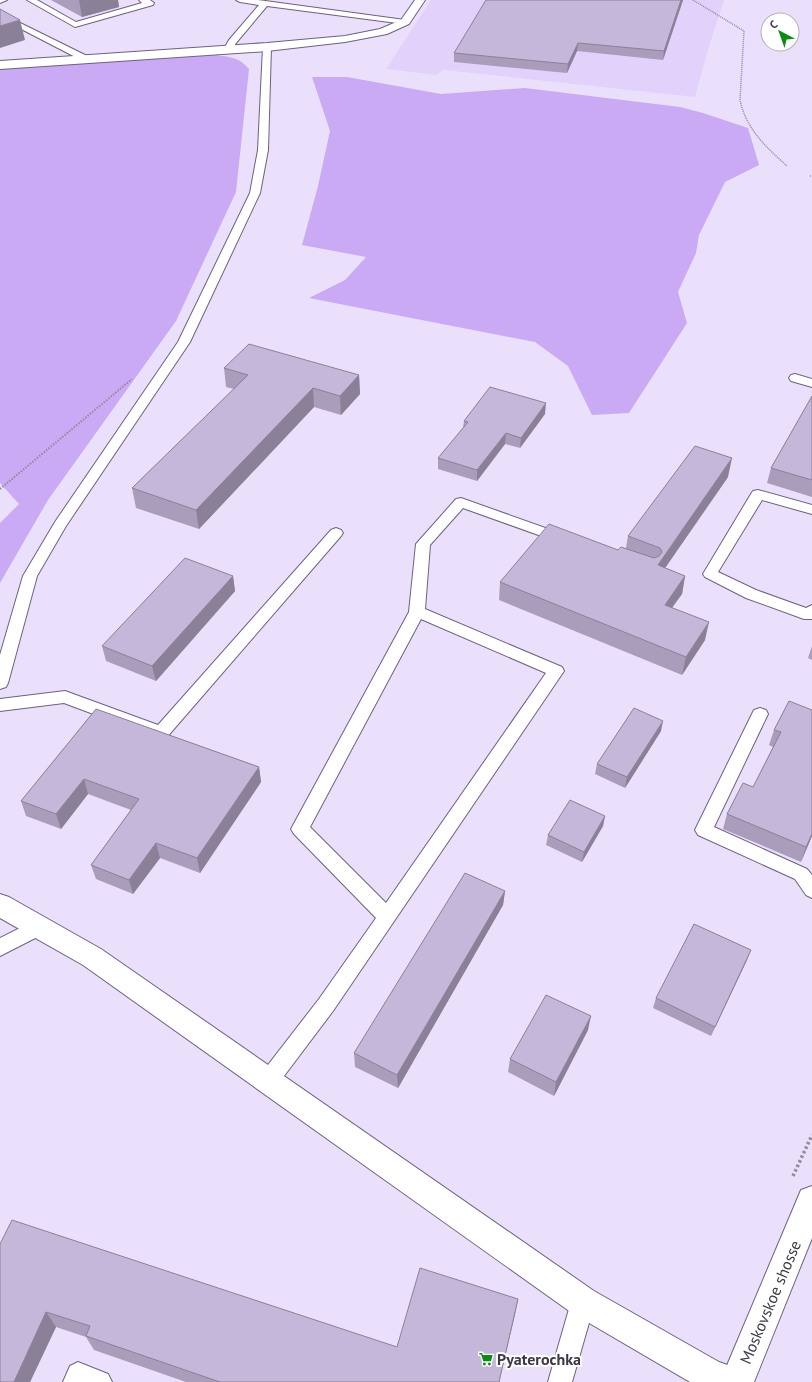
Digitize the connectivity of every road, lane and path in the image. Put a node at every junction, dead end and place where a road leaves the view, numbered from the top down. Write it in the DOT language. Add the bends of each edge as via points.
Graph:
graph roads {
  1 [pos="3,0"];
  2 [pos="31,0"];
  3 [pos="143,0"];
  4 [pos="240,0"];
  5 [pos="420,0"];
  6 [pos="693,0"];
  7 [pos="0,1"];
  8 [pos="254,1"];
  9 [pos="264,4"];
  10 [pos="0,15"];
  11 [pos="405,22"];
  12 [pos="268,47"];
  13 [pos="228,49"];
  14 [pos="88,60"];
  15 [pos="0,66"];
  16 [pos="787,166"];
  17 [pos="136,376"];
  18 [pos="794,378"];
  19 [pos="812,383"];
  20 [pos="0,489"];
  21 [pos="812,510"];
  22 [pos="336,533"];
  23 [pos="577,544"];
  24 [pos="812,610"];
  25 [pos="417,612"];
  26 [pos="0,683"];
  27 [pos="0,705"];
  28 [pos="760,714"];
  29 [pos="812,890"];
  30 [pos="0,904"];
  31 [pos="387,917"];
  32 [pos="38,927"];
  33 [pos="0,948"];
  34 [pos="268,1081"];
  35 [pos="812,1201"];
  36 [pos="583,1302"];
  37 [pos="75,1382"];
  38 [pos="100,1382"];
  39 [pos="560,1382"];
  40 [pos="728,1382"];
  41 [pos="737,1382"];
  1 -- 7 [label="lane"];
  2 -- 3 [label="lane" via="75,25 150,3"];
  4 -- 8 [label="lane"];
  5 -- 11 [label="street"];
  6 -- 16 [label="path" via="744,31 741,110 748,124 768,149"];
  8 -- 9 [label="lane"];
  9 -- 11 [label="lane"];
  9 -- 13 [label="lane"];
  10 -- 14 [label="lane"];
  11 -- 12 [label="street" via="383,32 345,39"];
  12 -- 13 [label="street"];
  12 -- 26 [label="lane" via="263,150 254,193 184,342 60,525 30,576"];
  13 -- 14 [label="street"];
  14 -- 15 [label="street"];
  17 -- 20 [label="path"];
  18 -- 19 [label="lane"];
  21 -- 24 [label="lane" via="758,494 710,574 751,594 809,615"];
  22 -- 27 [label="lane" via="161,733 65,697"];
  23 -- 25 [label="lane" via="461,502 423,544"];
  25 -- 31 [label="lane" via="300,829"];
  25 -- 31 [label="lane" via="556,671"];
  28 -- 29 [label="lane" via="704,830 801,874"];
  30 -- 32 [label="street"];
  31 -- 34 [label="lane" via="326,1005"];
  32 -- 33 [label="lane"];
  32 -- 34 [label="street" via="92,957"];
  34 -- 36 [label="street"];
  35 -- 41 [label="street, Moskovskoe shosse"];
  36 -- 39 [label="lane"];
  36 -- 40 [label="street" via="710,1375"];
  37 -- 38 [label="lane" via="78,1374"];
}
